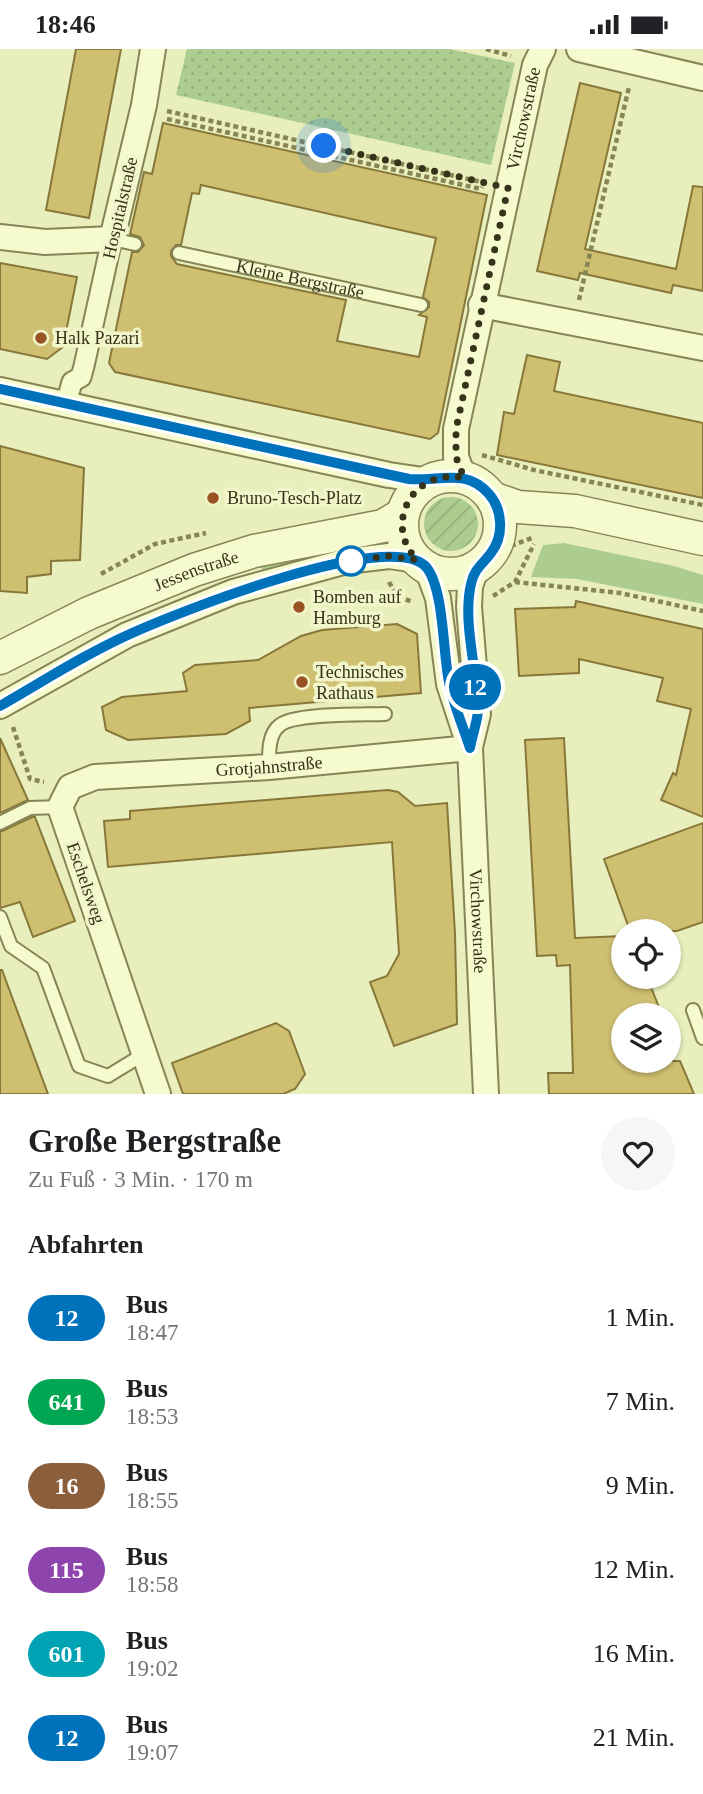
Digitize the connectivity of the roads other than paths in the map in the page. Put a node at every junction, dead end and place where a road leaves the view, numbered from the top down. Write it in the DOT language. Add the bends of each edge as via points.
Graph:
graph roads {
  1 [pos="153,49"];
  2 [pos="543,49"];
  3 [pos="579,49"];
  4 [pos="703,78"];
  5 [pos="0,237"];
  6 [pos="124,242"];
  7 [pos="179,253"];
  8 [pos="421,305"];
  9 [pos="477,313"];
  10 [pos="703,348"];
  11 [pos="0,390"];
  12 [pos="66,404"];
  13 [pos="464,478"];
  14 [pos="430,481"];
  15 [pos="492,498"];
  16 [pos="403,514"];
  17 [pos="703,540"];
  18 [pos="422,564"];
  19 [pos="477,567"];
  20 [pos="0,658"];
  21 [pos="3,705"];
  22 [pos="385,714"];
  23 [pos="470,748"];
  24 [pos="269,767"];
  25 [pos="65,797"];
  26 [pos="0,823"];
  27 [pos="0,917"];
  28 [pos="693,1010"];
  29 [pos="703,1038"];
  30 [pos="144,1054"];
  31 [pos="158,1094"];
  32 [pos="486,1094"];
  1 -- 6 [label="street, Hospitalstraße" via="155,108"];
  2 -- 9 [label="street, Virchowstraße" via="535,65"];
  3 -- 4 [label="street"];
  5 -- 6 [label="street"];
  6 -- 12 [label="street, Hospitalstraße" via="81,377 72,382"];
  7 -- 8 [label="lane, Kleine Bergstraße"];
  9 -- 10 [label="street" via="574,323"];
  9 -- 13 [label="street, Virchowstraße" via="456,429 456,457"];
  11 -- 12 [label="street"];
  12 -- 14 [label="street"];
  13 -- 14 [label="street"];
  13 -- 15 [label="street" via="480,485"];
  14 -- 16 [label="street" via="411,497"];
  15 -- 17 [label="street" via="518,507 575,511"];
  15 -- 19 [label="street" via="499,516 499,535 491,554"];
  16 -- 18 [label="street" via="404,539"];
  16 -- 20 [label="street, Jessenstraße" via="383,526 254,551 194,570 89,613"];
  18 -- 19 [label="street" via="452,574"];
  18 -- 21 [label="street, Jessenstraße" via="389,556 348,561 233,593 127,635"];
  18 -- 23 [label="street, Virchowstraße" via="438,598 449,684"];
  19 -- 23 [label="street, Virchowstraße" via="469,607 478,714"];
  22 -- 24 [label="lane" via="295,718 279,725 269,747"];
  23 -- 24 [label="street, Grotjahnstraße"];
  23 -- 32 [label="street, Virchowstraße"];
  24 -- 25 [label="street, Grotjahnstraße" via="95,777"];
  25 -- 26 [label="lane"];
  25 -- 30 [label="street, Eschelsweg"];
  27 -- 30 [label="lane" via="11,946 43,968 79,1066 108,1076"];
  28 -- 29 [label="lane"];
  30 -- 31 [label="street, Eschelsweg"];
}
